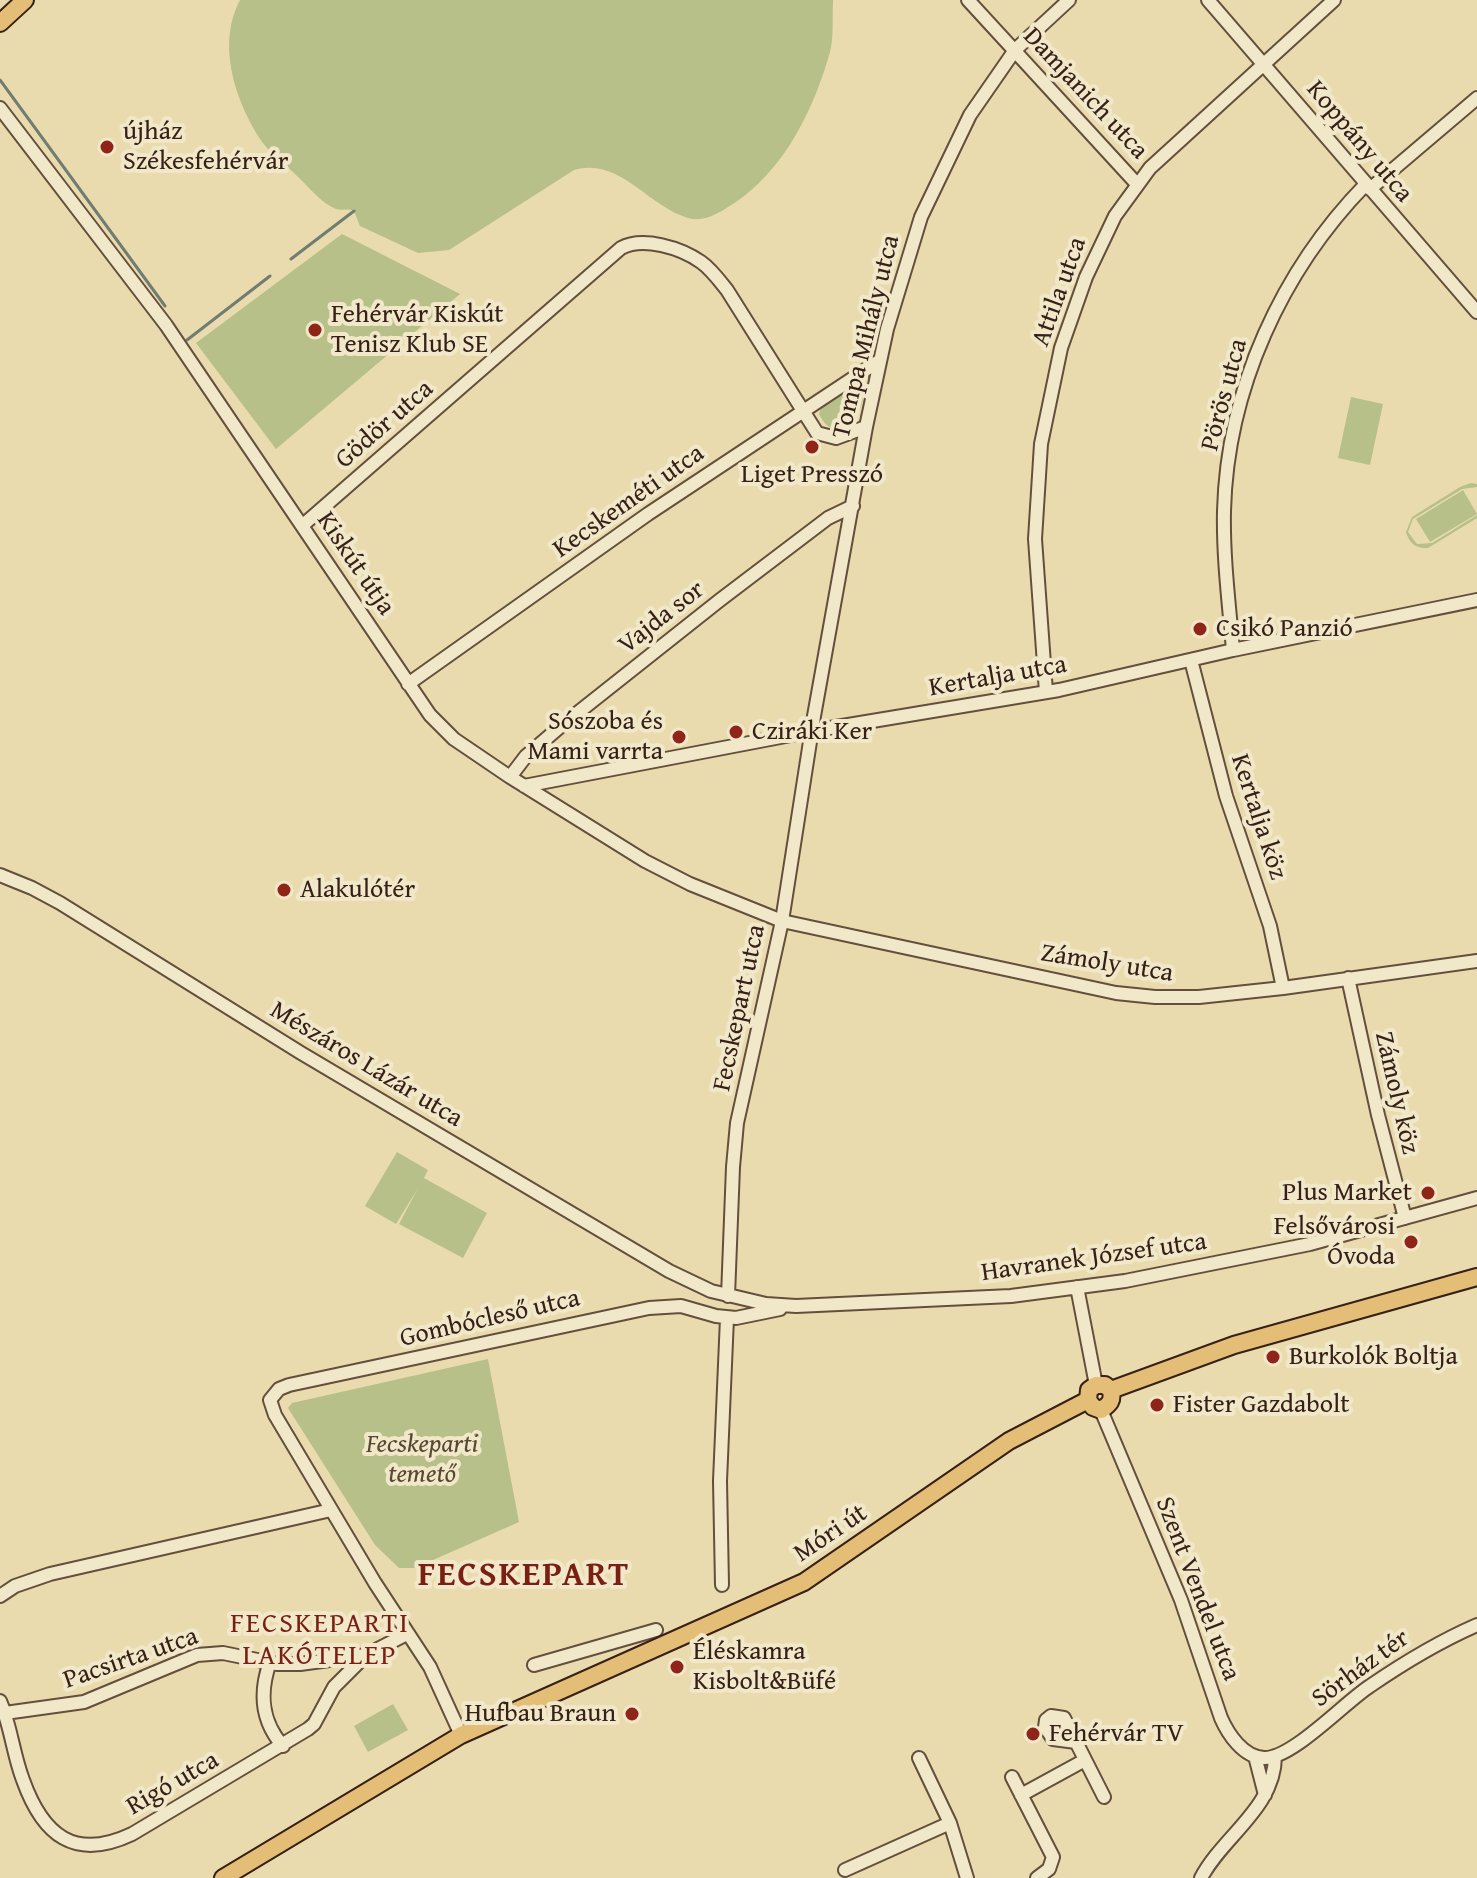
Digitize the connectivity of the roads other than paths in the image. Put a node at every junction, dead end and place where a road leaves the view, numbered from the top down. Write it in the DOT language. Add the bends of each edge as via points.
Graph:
graph roads {
  1 [pos="25,0"];
  2 [pos="968,0"];
  3 [pos="1069,0"];
  4 [pos="1208,0"];
  5 [pos="1334,0"];
  6 [pos="0,23"];
  7 [pos="1015,50"];
  8 [pos="1265,64"];
  9 [pos="1477,98"];
  10 [pos="0,108"];
  11 [pos="1136,183"];
  12 [pos="1368,186"];
  13 [pos="1477,312"];
  14 [pos="879,361"];
  15 [pos="802,411"];
  16 [pos="866,427"];
  17 [pos="853,506"];
  18 [pos="303,525"];
  19 [pos="1477,600"];
  20 [pos="1233,650"];
  21 [pos="1191,660"];
  22 [pos="408,684"];
  23 [pos="1046,692"];
  24 [pos="812,731"];
  25 [pos="510,777"];
  26 [pos="524,786"];
  27 [pos="0,875"];
  28 [pos="782,921"];
  29 [pos="1477,961"];
  30 [pos="1348,978"];
  31 [pos="1283,988"];
  32 [pos="1477,1198"];
  33 [pos="1405,1218"];
  34 [pos="1477,1277"];
  35 [pos="1077,1287"];
  36 [pos="711,1291"];
  37 [pos="733,1298"];
  38 [pos="787,1306"];
  39 [pos="705,1313"];
  40 [pos="732,1318"];
  41 [pos="1099,1396"];
  42 [pos="331,1510"];
  43 [pos="722,1585"];
  44 [pos="0,1596"];
  45 [pos="1477,1625"];
  46 [pos="656,1630"];
  47 [pos="407,1634"];
  48 [pos="366,1655"];
  49 [pos="575,1655"];
  50 [pos="270,1662"];
  51 [pos="534,1665"];
  52 [pos="587,1681"];
  53 [pos="2,1707"];
  54 [pos="461,1735"];
  55 [pos="1076,1742"];
  56 [pos="283,1746"];
  57 [pos="1255,1756"];
  58 [pos="1275,1756"];
  59 [pos="919,1758"];
  60 [pos="1085,1760"];
  61 [pos="1012,1777"];
  62 [pos="1021,1795"];
  63 [pos="1265,1795"];
  64 [pos="1104,1797"];
  65 [pos="950,1823"];
  66 [pos="845,1870"];
  67 [pos="223,1878"];
  68 [pos="967,1878"];
  69 [pos="1037,1878"];
  70 [pos="1201,1878"];
  1 -- 6 [label="main road"];
  2 -- 7 [label="street, Damjanich utca"];
  3 -- 7 [label="street, Tompa Mihály utca"];
  4 -- 8 [label="street, Koppány utca"];
  5 -- 8 [label="street, Attila utca"];
  7 -- 11 [label="street, Damjanich utca"];
  7 -- 14 [label="street, Tompa Mihály utca" via="976,106 937,181 907,258"];
  8 -- 11 [label="street, Attila utca"];
  8 -- 12 [label="street, Koppány utca"];
  9 -- 12 [label="street, Pörös utca"];
  10 -- 18 [label="street, Kiskút útja" via="166,325"];
  11 -- 23 [label="street, Attila utca" via="1086,277 1046,410 1035,539"];
  12 -- 13 [label="street, Koppány utca"];
  12 -- 20 [label="street, Pörös utca" via="1339,212 1290,283 1261,341 1243,395 1224,508"];
  14 -- 15 [label="street, Kecskeméti utca"];
  14 -- 16 [label="street, Tompa Mihály utca"];
  15 -- 16 [label="street" via="823,436 844,437"];
  15 -- 18 [label="street, Gödör utca" via="714,274 691,256 634,242"];
  15 -- 22 [label="street, Kecskeméti utca"];
  16 -- 17 [label="street, Tompa Mihály utca"];
  17 -- 24 [label="street, Tompa Mihály utca"];
  17 -- 25 [label="street, Vajda sor" via="828,518 720,600 561,726"];
  18 -- 22 [label="street, Kiskút útja"];
  19 -- 20 [label="street, Kertalja utca"];
  20 -- 21 [label="street, Kertalja utca"];
  21 -- 23 [label="street, Kertalja utca"];
  21 -- 31 [label="street, Kertalja köz" via="1226,796 1270,926"];
  22 -- 25 [label="street, Kiskút útja" via="447,733"];
  23 -- 24 [label="street, Kertalja utca"];
  24 -- 26 [label="street, Kertalja utca"];
  24 -- 28 [label="street, Fecskepart utca"];
  25 -- 26 [label="street, Kiskút útja"];
  26 -- 28 [label="street, Kiskút útja" via="661,870"];
  27 -- 36 [label="street, Mészáros Lázár utca" via="44,894 314,1060"];
  28 -- 31 [label="street, Zámoly utca" via="1135,996 1181,998"];
  28 -- 37 [label="street, Fecskepart utca" via="734,1143"];
  29 -- 30 [label="street, Zámoly utca"];
  30 -- 31 [label="street, Zámoly utca"];
  30 -- 33 [label="street, Zámoly köz"];
  32 -- 33 [label="street, Havranek József utca"];
  33 -- 35 [label="street, Havranek József utca" via="1310,1244"];
  34 -- 41 [label="main road, Móri út" via="1245,1341"];
  35 -- 38 [label="street, Havranek József utca" via="1011,1296"];
  35 -- 41 [label="street, Szent Vendel utca"];
  36 -- 37 [label="street, Havranek József utca"];
  36 -- 39 [label="street"];
  37 -- 38 [label="street, Havranek József utca"];
  37 -- 40 [label="street, Fecskepart utca"];
  38 -- 40 [label="street"];
  39 -- 40 [label="street, Gombócleső utca"];
  39 -- 42 [label="street, Gombócleső utca" via="666,1306 617,1314 279,1389 270,1400 275,1415"];
  40 -- 43 [label="street" via="720,1481"];
  41 -- 52 [label="main road, Móri út" via="1009,1441 804,1582"];
  41 -- 57 [label="street, Szent Vendel utca" via="1181,1600 1226,1730"];
  42 -- 44 [label="street" via="50,1574"];
  42 -- 47 [label="street"];
  45 -- 58 [label="street, Sörház tér" via="1435,1643"];
  46 -- 49 [label="street"];
  47 -- 48 [label="street, Rigó utca"];
  47 -- 54 [label="street" via="430,1667"];
  48 -- 50 [label="street, Pacsirta utca" via="307,1664"];
  48 -- 56 [label="street, Rigó utca" via="334,1687 314,1724"];
  49 -- 51 [label="street"];
  49 -- 52 [label="street"];
  50 -- 53 [label="street, Pacsirta utca" via="234,1654 197,1655 84,1702"];
  50 -- 56 [label="street" via="263,1701 269,1727"];
  52 -- 54 [label="main road, Móri út"];
  53 -- 56 [label="street, Rigó utca" via="23,1782 40,1814 63,1838 92,1847 117,1841"];
  54 -- 67 [label="main road, Móri út"];
  55 -- 60 [label="street"];
  57 -- 58 [label="street"];
  57 -- 63 [label="street"];
  58 -- 63 [label="street"];
  59 -- 65 [label="street"];
  60 -- 62 [label="street"];
  60 -- 64 [label="street"];
  61 -- 62 [label="street"];
  62 -- 69 [label="street" via="1053,1857 1049,1869"];
  63 -- 70 [label="street"];
  65 -- 66 [label="street"];
  65 -- 68 [label="street"];
}
